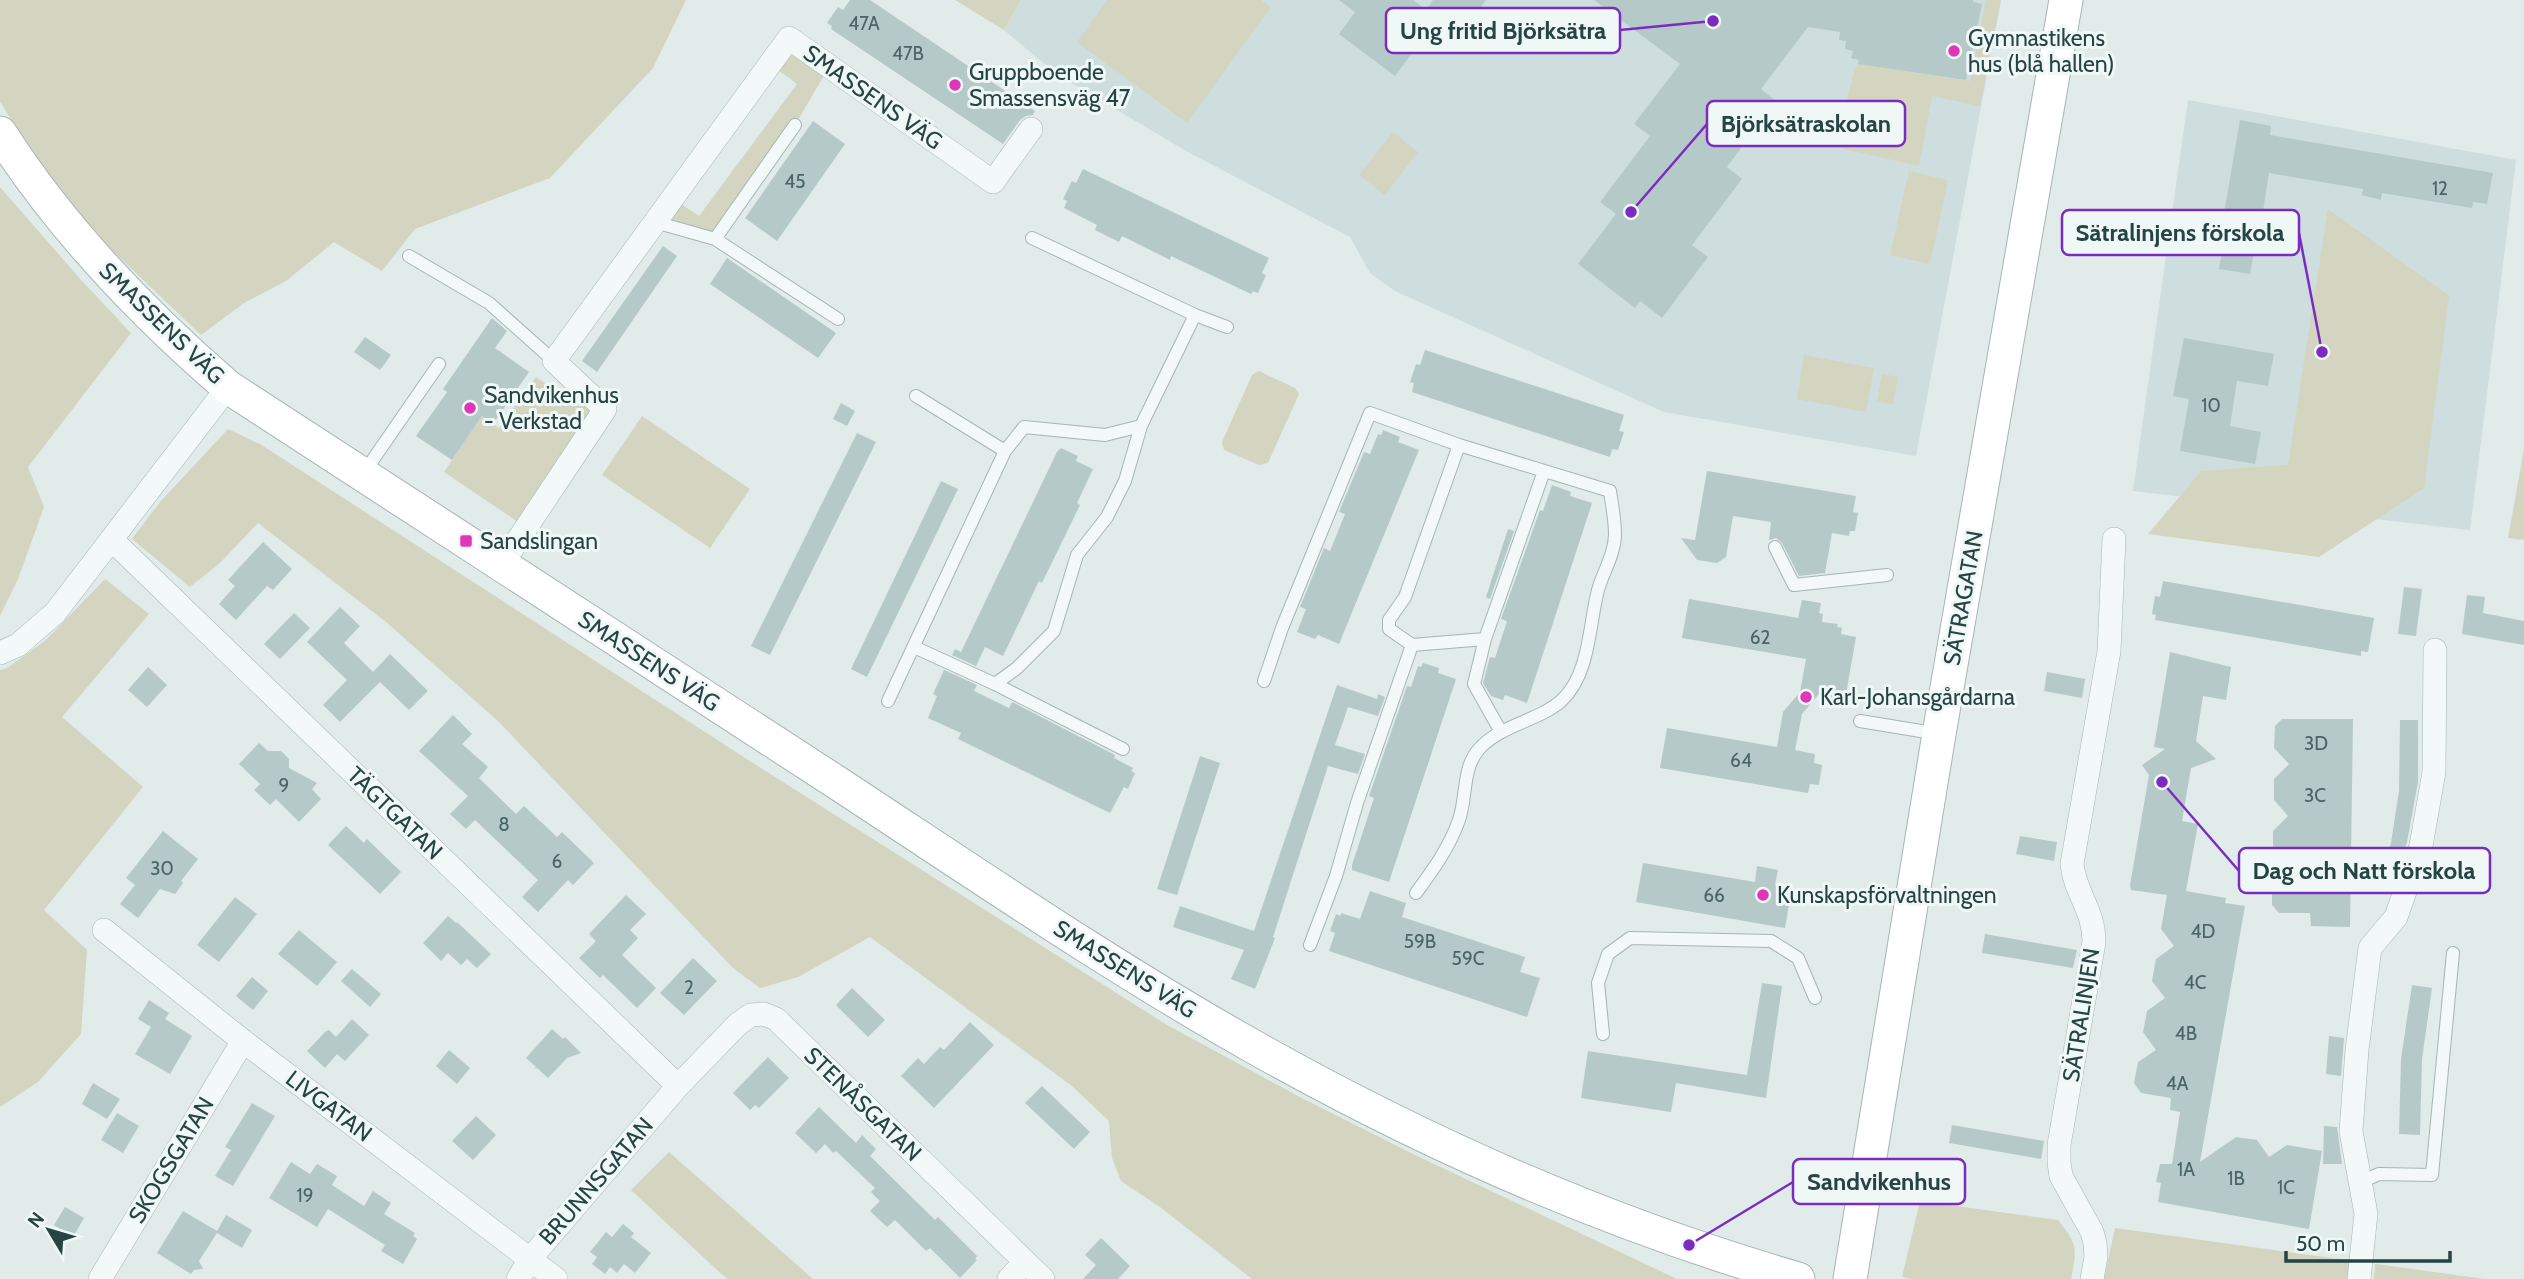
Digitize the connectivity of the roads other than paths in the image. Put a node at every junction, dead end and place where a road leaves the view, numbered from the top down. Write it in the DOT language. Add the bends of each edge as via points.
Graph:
graph roads {
  1 [pos="2066,0"];
  2 [pos="795,125"];
  3 [pos="1031,130"];
  4 [pos="0,133"];
  5 [pos="654,222"];
  6 [pos="1032,238"];
  7 [pos="715,239"];
  8 [pos="409,256"];
  9 [pos="1195,315"];
  10 [pos="838,319"];
  11 [pos="1227,327"];
  12 [pos="554,361"];
  13 [pos="439,364"];
  14 [pos="228,387"];
  15 [pos="916,396"];
  16 [pos="1142,426"];
  17 [pos="1459,445"];
  18 [pos="1005,451"];
  19 [pos="1544,471"];
  20 [pos="362,474"];
  21 [pos="2114,539"];
  22 [pos="112,540"];
  23 [pos="1775,547"];
  24 [pos="502,564"];
  25 [pos="1887,575"];
  26 [pos="1485,639"];
  27 [pos="1412,645"];
  28 [pos="914,647"];
  29 [pos="2435,650"];
  30 [pos="0,653"];
  31 [pos="1264,681"];
  32 [pos="995,684"];
  33 [pos="888,701"];
  34 [pos="1860,720"];
  35 [pos="1501,732"];
  36 [pos="1939,734"];
  37 [pos="1124,749"];
  38 [pos="1416,894"];
  39 [pos="104,930"];
  40 [pos="1310,945"];
  41 [pos="2453,953"];
  42 [pos="1815,998"];
  43 [pos="1602,1034"];
  44 [pos="243,1041"];
  45 [pos="678,1086"];
  46 [pos="2361,1182"];
  47 [pos="530,1259"];
  48 [pos="1025,1262"];
  49 [pos="100,1279"];
  50 [pos="518,1279"];
  51 [pos="556,1279"];
  52 [pos="1009,1279"];
  53 [pos="1043,1279"];
  54 [pos="1798,1279"];
  55 [pos="1850,1279"];
  56 [pos="2092,1279"];
  57 [pos="2359,1279"];
  1 -- 36 [label="street, SÄTRAGATAN"];
  2 -- 7 [label="lane"];
  3 -- 5 [label="street, SMASSENS VÄG" via="993,182 789,38"];
  4 -- 14 [label="street, SMASSENS VÄG" via="88,251 174,341"];
  5 -- 7 [label="lane"];
  5 -- 12 [label="street, SMASSENS VÄG"];
  6 -- 9 [label="lane"];
  7 -- 10 [label="lane"];
  8 -- 12 [label="lane" via="489,303"];
  9 -- 11 [label="lane"];
  9 -- 16 [label="lane"];
  12 -- 24 [label="street" via="605,409"];
  13 -- 20 [label="lane"];
  14 -- 20 [label="street, SMASSENS VÄG"];
  14 -- 22 [label="street"];
  15 -- 18 [label="lane"];
  16 -- 18 [label="lane" via="1105,435 1024,427"];
  16 -- 32 [label="lane" via="1125,481 1107,517 1077,555 1054,631"];
  17 -- 19 [label="lane"];
  17 -- 27 [label="lane" via="1405,597 1389,620 1389,629"];
  17 -- 31 [label="lane" via="1370,412"];
  18 -- 28 [label="lane"];
  19 -- 26 [label="lane"];
  19 -- 35 [label="lane" via="1610,491 1615,536 1590,641 1571,690 1560,702"];
  20 -- 24 [label="street, SMASSENS VÄG"];
  21 -- 56 [label="street, SÄTRALINJEN" via="2109,651 2072,864 2073,878 2094,925 2094,942 2059,1145 2061,1176 2092,1231 2096,1257"];
  22 -- 30 [label="street" via="55,613 18,645"];
  22 -- 45 [label="street, TÄGTGATAN"];
  23 -- 25 [label="lane" via="1794,585"];
  24 -- 54 [label="street, SMASSENS VÄG" via="1088,947 1252,1046 1400,1124 1576,1203"];
  26 -- 27 [label="lane"];
  26 -- 35 [label="lane" via="1474,684"];
  27 -- 40 [label="lane"];
  28 -- 32 [label="lane"];
  28 -- 33 [label="lane"];
  29 -- 46 [label="street" via="2434,772 2421,846 2396,917 2370,948 2351,1131"];
  32 -- 37 [label="lane"];
  34 -- 36 [label="lane"];
  35 -- 38 [label="lane" via="1479,748 1469,765 1461,816 1449,845"];
  36 -- 55 [label="street, SÄTRAGATAN"];
  39 -- 44 [label="street, LIVGATAN"];
  41 -- 46 [label="lane" via="2432,1175 2379,1174"];
  42 -- 43 [label="lane" via="1798,958 1771,941 1630,938 1608,954 1598,984"];
  44 -- 47 [label="street, LIVGATAN"];
  44 -- 49 [label="street, SKOGSGATAN"];
  45 -- 47 [label="street, BRUNNSGATAN"];
  45 -- 48 [label="street, STENÅSGATAN" via="751,1015 776,1019"];
  46 -- 57 [label="street" via="2366,1214"];
  47 -- 50 [label="street, BRUNNSGATAN"];
  47 -- 51 [label="street, LIVGATAN"];
  48 -- 52 [label="street"];
  48 -- 53 [label="street, STENÅSGATAN"];
}
